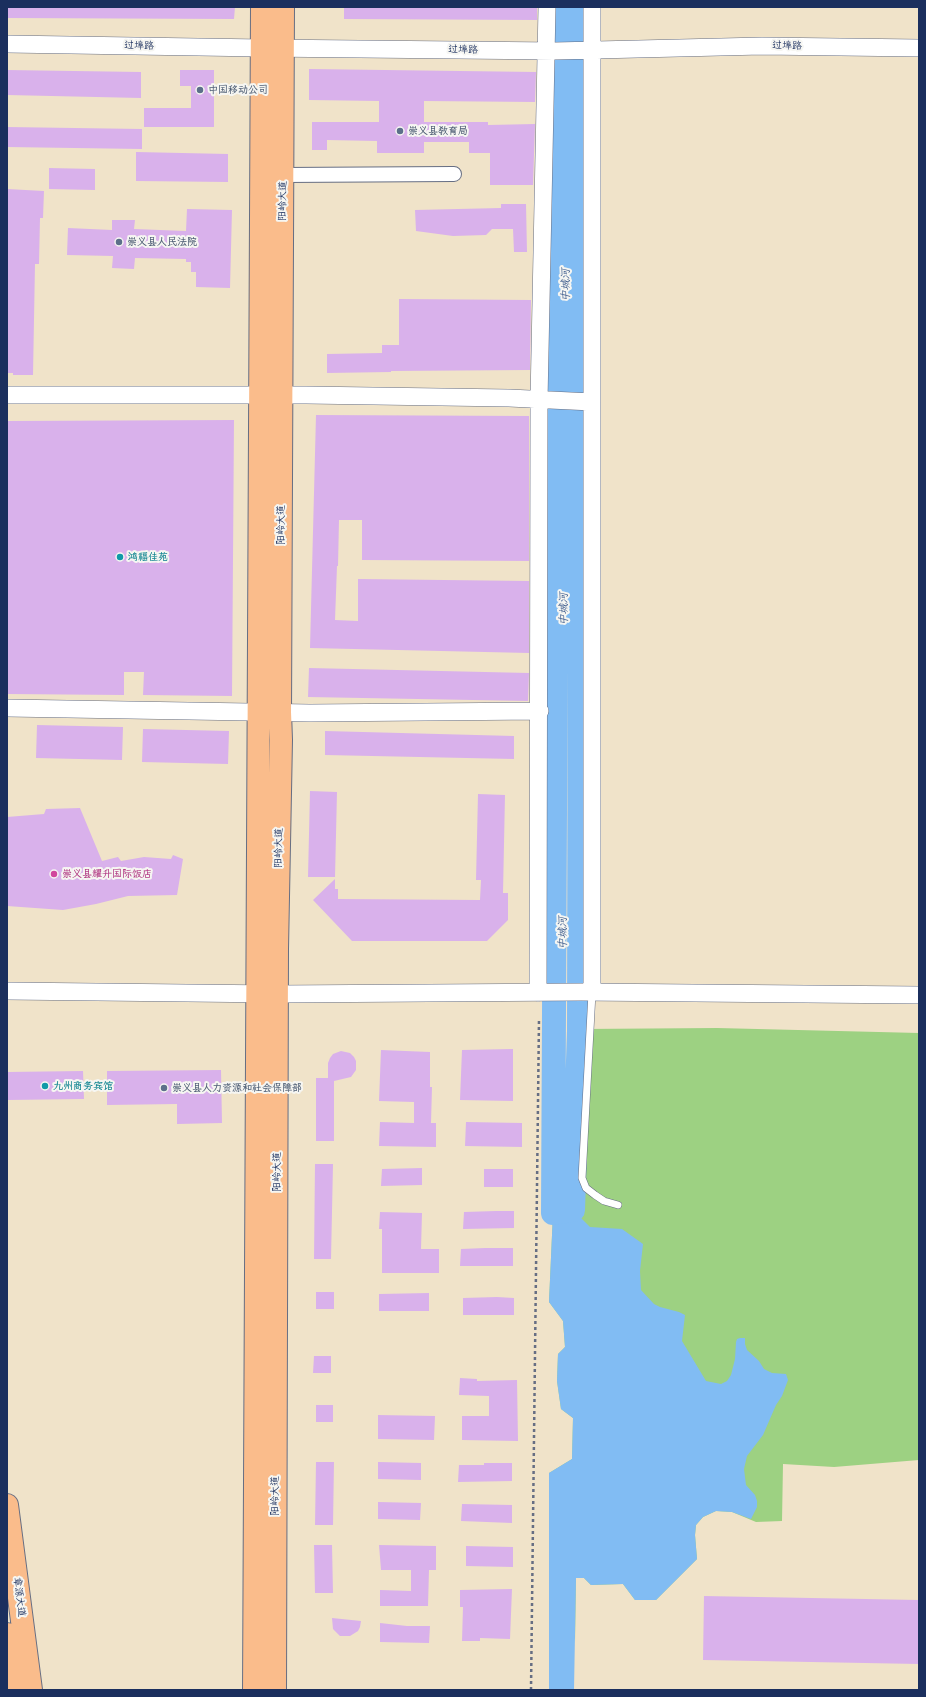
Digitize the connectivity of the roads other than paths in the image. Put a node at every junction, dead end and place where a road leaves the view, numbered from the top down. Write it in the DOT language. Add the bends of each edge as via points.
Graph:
graph roads {
  1 [pos="262,7"];
  2 [pos="283,7"];
  3 [pos="547,7"];
  4 [pos="592,7"];
  5 [pos="7,44"];
  6 [pos="272,48"];
  7 [pos="919,48"];
  8 [pos="588,50"];
  9 [pos="550,51"];
  10 [pos="454,174"];
  11 [pos="283,175"];
  12 [pos="7,395"];
  13 [pos="271,395"];
  14 [pos="547,401"];
  15 [pos="588,402"];
  16 [pos="7,708"];
  17 [pos="540,711"];
  18 [pos="259,712"];
  19 [pos="280,712"];
  20 [pos="7,991"];
  21 [pos="587,992"];
  22 [pos="543,993"];
  23 [pos="268,994"];
  24 [pos="919,995"];
  25 [pos="618,1205"];
  26 [pos="7,1505"];
  27 [pos="7,1634"];
  28 [pos="14,1690"];
  29 [pos="31,1690"];
  30 [pos="254,1690"];
  31 [pos="275,1690"];
  1 -- 6 [label="main road, 阳岭大道"];
  2 -- 6 [label="main road, 阳岭大道"];
  3 -- 9 [label="street"];
  4 -- 8 [label="street"];
  5 -- 6 [label="street, 过埠路"];
  6 -- 9 [label="street, 过埠路"];
  6 -- 11 [label="main road, 阳岭大道"];
  6 -- 13 [label="main road, 阳岭大道"];
  7 -- 8 [label="street, 过埠路" via="762,46"];
  8 -- 9 [label="street, 过埠路"];
  8 -- 15 [label="street"];
  9 -- 14 [label="street"];
  10 -- 11 [label="street"];
  11 -- 13 [label="main road, 阳岭大道"];
  12 -- 13 [label="street"];
  13 -- 14 [label="street" via="509,398"];
  13 -- 18 [label="main road, 阳岭大道"];
  13 -- 19 [label="main road, 阳岭大道"];
  14 -- 15 [label="street"];
  14 -- 17 [label="street"];
  15 -- 21 [label="street"];
  16 -- 18 [label="street"];
  17 -- 19 [label="street"];
  17 -- 22 [label="street"];
  18 -- 19 [label="street"];
  18 -- 23 [label="main road, 阳岭大道"];
  19 -- 23 [label="main road, 阳岭大道" via="281,740"];
  20 -- 23 [label="street"];
  21 -- 22 [label="street"];
  21 -- 24 [label="street"];
  21 -- 25 [label="lane" via="582,1178 586,1188 595,1195"];
  22 -- 23 [label="street"];
  23 -- 30 [label="main road, 阳岭大道"];
  23 -- 31 [label="main road, 阳岭大道"];
  26 -- 29 [label="main road, 章源大道"];
  27 -- 28 [label="main road"];
}
